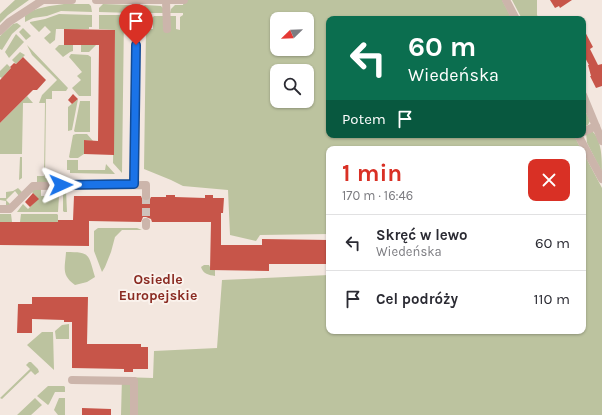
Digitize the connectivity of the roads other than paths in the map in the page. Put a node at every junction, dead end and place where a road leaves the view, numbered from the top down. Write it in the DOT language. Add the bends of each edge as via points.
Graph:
graph roads {
  1 [pos="72,0"];
  2 [pos="96,0"];
  3 [pos="184,0"];
  4 [pos="506,0"];
  5 [pos="136,1"];
  6 [pos="166,1"];
  7 [pos="514,16"];
  8 [pos="167,29"];
  9 [pos="0,31"];
  10 [pos="586,103"];
  11 [pos="596,126"];
  12 [pos="586,131"];
  13 [pos="602,141"];
  14 [pos="586,150"];
  15 [pos="602,179"];
  16 [pos="134,184"];
  17 [pos="146,196"];
  18 [pos="0,209"];
  19 [pos="72,380"];
  20 [pos="134,415"];
  1 -- 9 [label="street" via="43,0 9,22"];
  2 -- 5 [label="street"];
  3 -- 6 [label="street"];
  4 -- 7 [label="street"];
  5 -- 6 [label="street"];
  5 -- 16 [label="street"];
  6 -- 8 [label="street"];
  10 -- 11 [label="street"];
  11 -- 12 [label="street"];
  11 -- 13 [label="street"];
  14 -- 15 [label="street"];
  16 -- 17 [label="street" via="146,185"];
  16 -- 18 [label="street" via="33,186 10,210"];
  19 -- 20 [label="street" via="134,381"];
}
